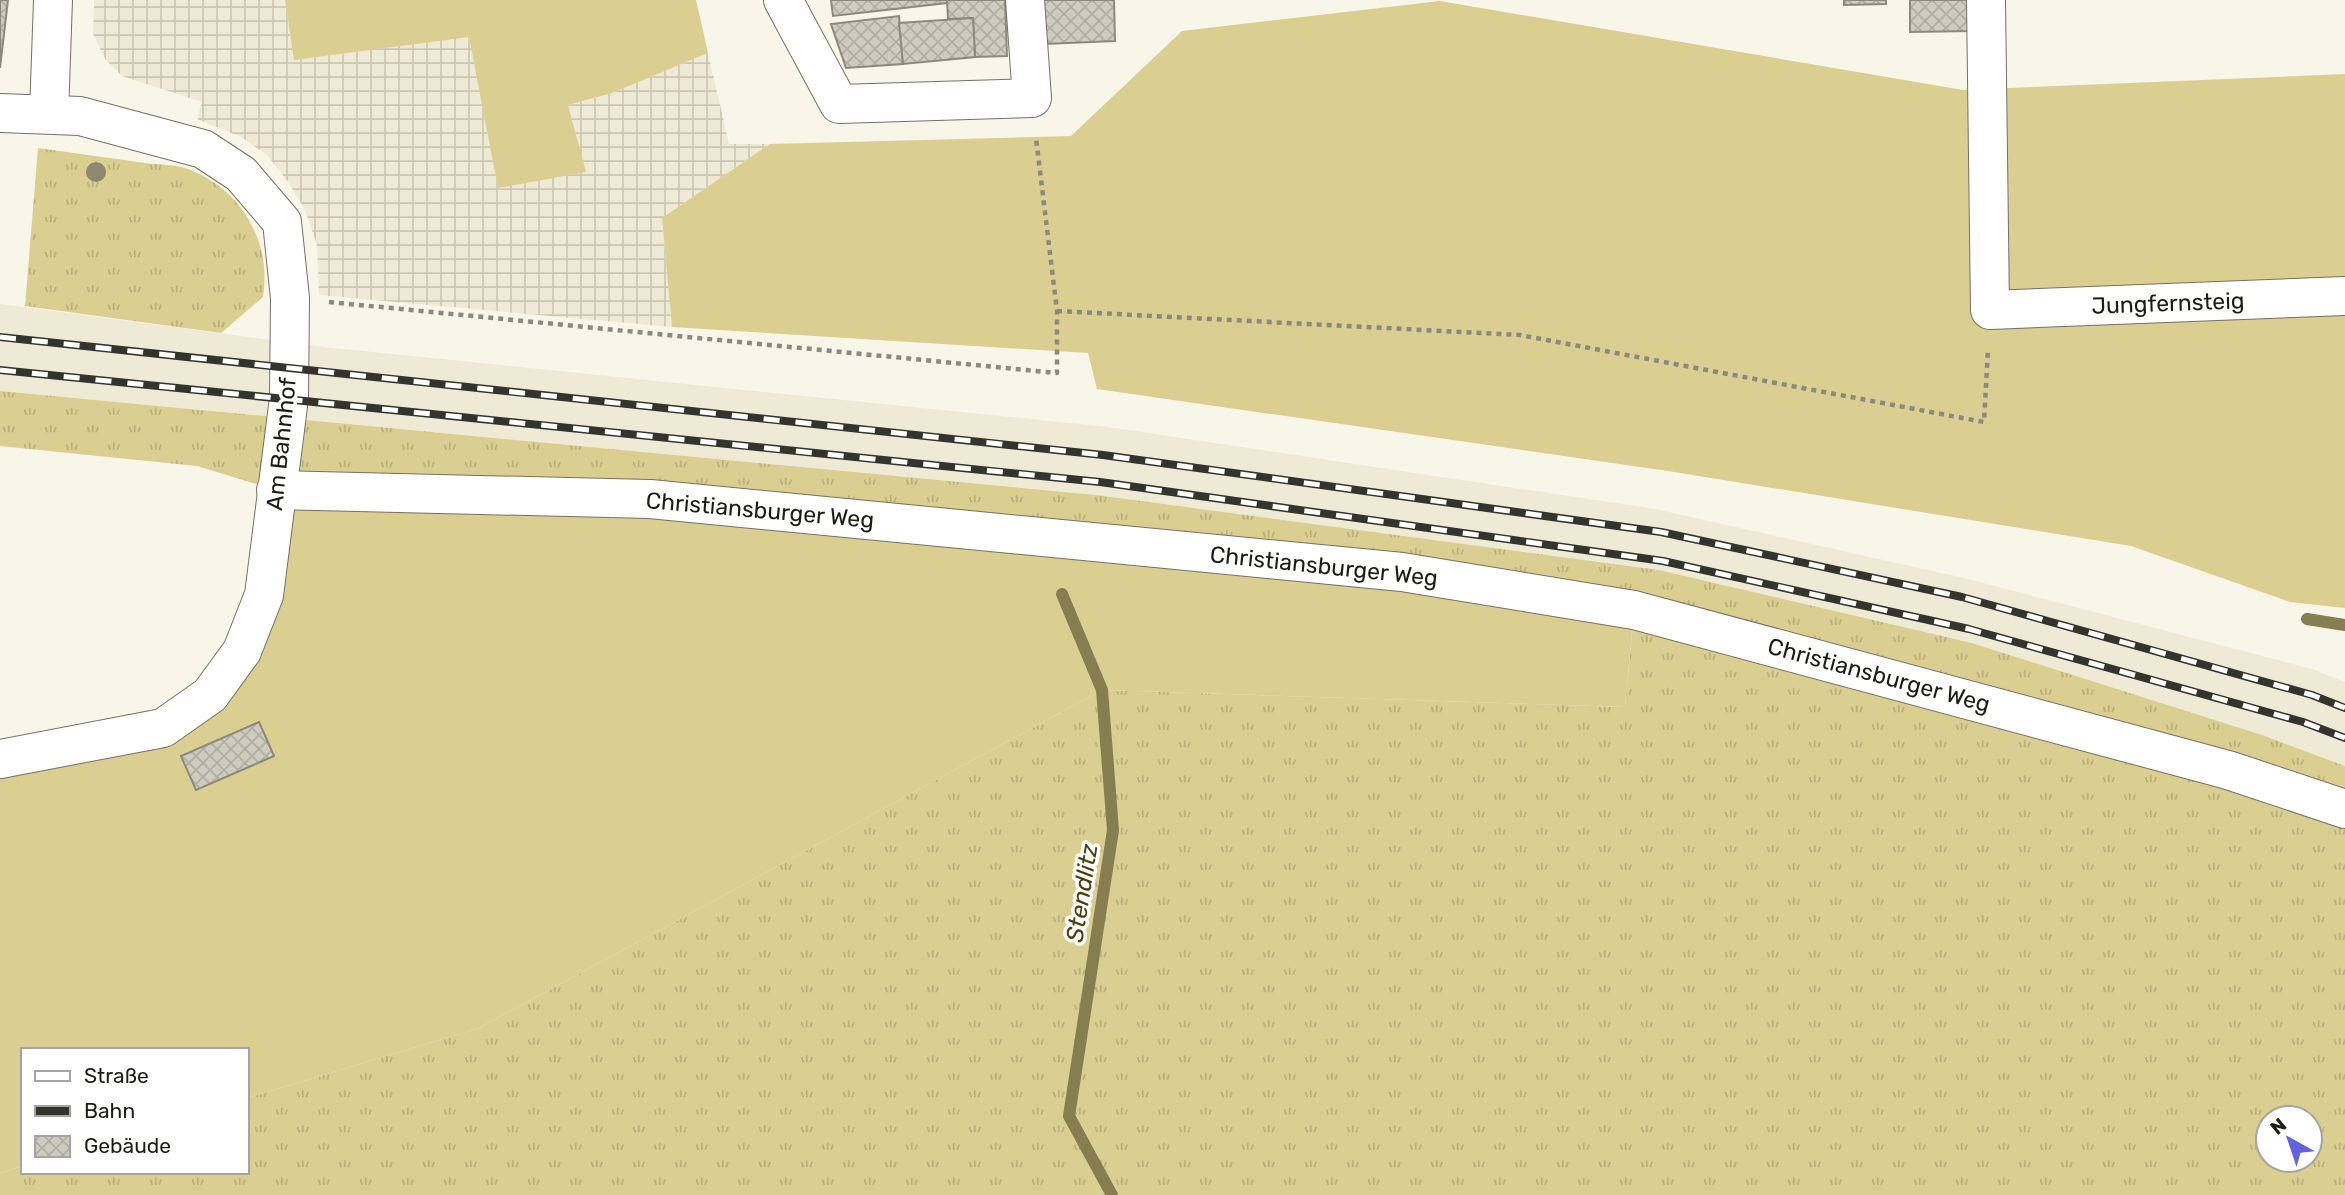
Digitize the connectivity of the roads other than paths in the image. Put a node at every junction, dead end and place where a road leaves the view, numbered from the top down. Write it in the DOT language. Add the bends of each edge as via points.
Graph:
graph roads {
  1 [pos="53,0"];
  2 [pos="783,0"];
  3 [pos="1025,0"];
  4 [pos="1986,0"];
  5 [pos="0,113"];
  6 [pos="49,114"];
  7 [pos="2345,296"];
  8 [pos="276,490"];
  9 [pos="0,759"];
  10 [pos="2345,809"];
  1 -- 6 [label="street"];
  2 -- 3 [label="street" via="839,104 1032,98"];
  4 -- 7 [label="street, Jungfernsteig" via="1990,310"];
  5 -- 6 [label="street, Am Bahnhof"];
  6 -- 8 [label="street, Am Bahnhof" via="80,116 202,149 241,174 282,222 290,298 289,397"];
  8 -- 9 [label="street, Am Bahnhof" via="264,595 242,651 210,695 163,728"];
  8 -- 10 [label="street, Christiansburger Weg" via="650,499 1402,572 1634,610 2228,770"];
}
